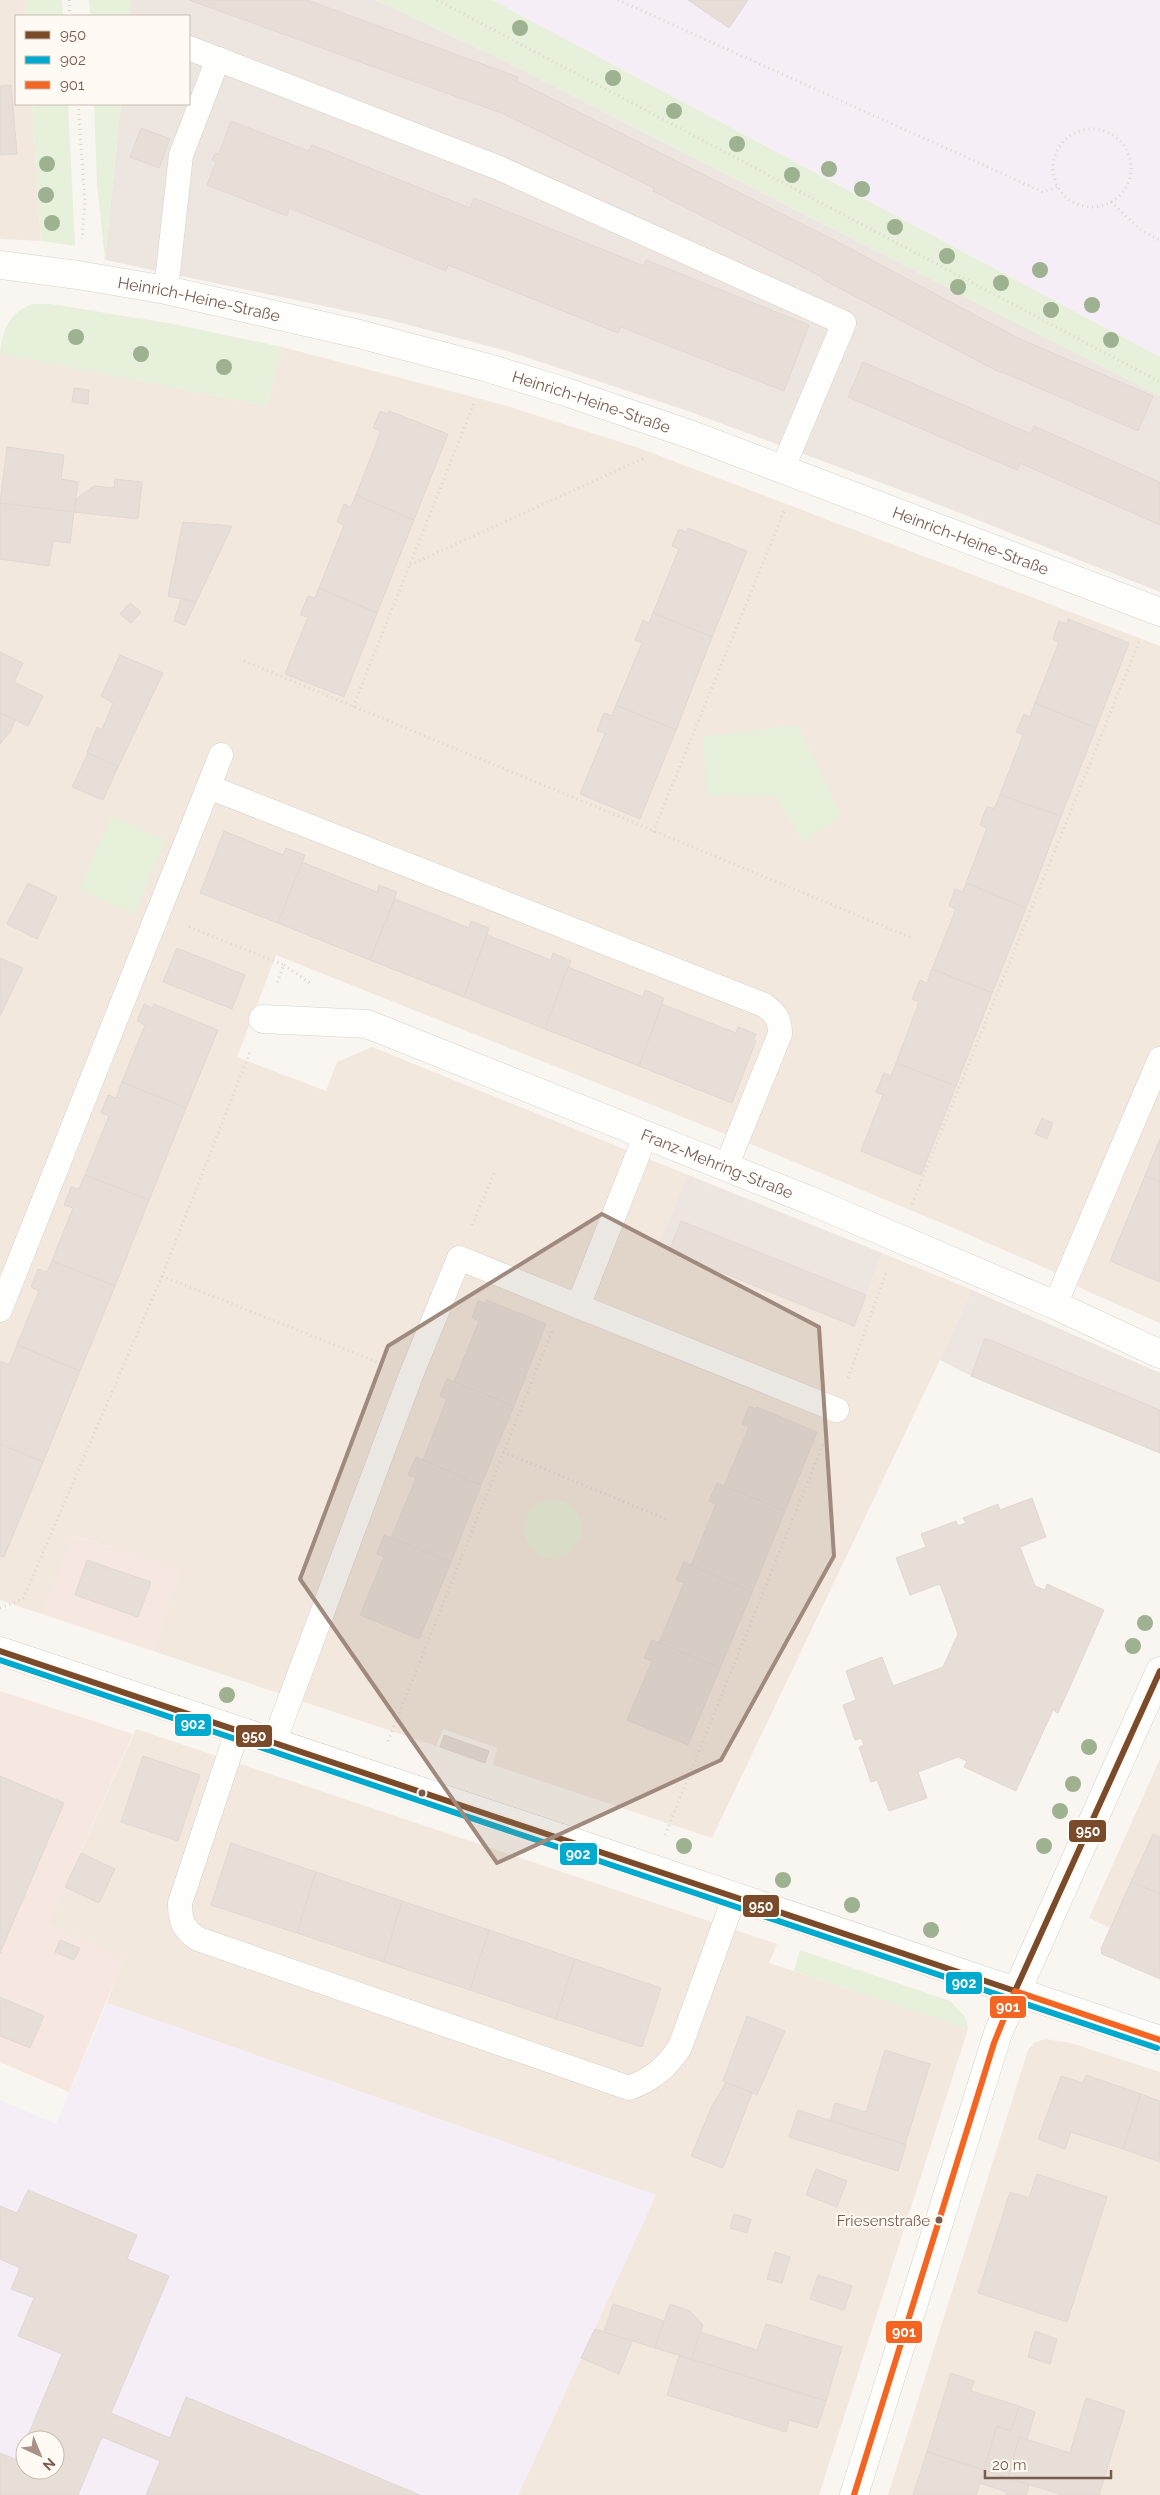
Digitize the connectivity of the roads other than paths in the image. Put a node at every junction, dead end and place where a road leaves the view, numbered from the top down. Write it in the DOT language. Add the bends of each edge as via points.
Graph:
graph roads {
  1 [pos="190,48"];
  2 [pos="218,59"];
  3 [pos="0,265"];
  4 [pos="166,290"];
  5 [pos="790,473"];
  6 [pos="1156,611"];
  7 [pos="221,755"];
  8 [pos="208,786"];
  9 [pos="263,1019"];
  10 [pos="1160,1059"];
  11 [pos="646,1134"];
  12 [pos="726,1167"];
  13 [pos="571,1303"];
  14 [pos="1055,1305"];
  15 [pos="0,1310"];
  16 [pos="1160,1354"];
  17 [pos="837,1410"];
  18 [pos="0,1651"];
  19 [pos="1160,1671"];
  20 [pos="238,1730"];
  21 [pos="274,1742"];
  22 [pos="735,1895"];
  23 [pos="1015,1991"];
  24 [pos="1160,2040"];
  25 [pos="854,2495"];
  1 -- 2 [label="lane"];
  2 -- 4 [label="lane" via="181,154"];
  2 -- 5 [label="lane" via="499,168 844,323"];
  3 -- 4 [label="street, Heinrich-Heine-Straße"];
  4 -- 5 [label="street, Heinrich-Heine-Straße" via="359,334 488,368 656,423"];
  5 -- 6 [label="street, Heinrich-Heine-Straße"];
  7 -- 8 [label="lane"];
  8 -- 12 [label="lane" via="764,1005 776,1014 780,1034"];
  8 -- 15 [label="lane"];
  9 -- 11 [label="street, Franz-Mehring-Straße" via="367,1024"];
  10 -- 14 [label="lane"];
  11 -- 12 [label="street, Franz-Mehring-Straße"];
  11 -- 13 [label="lane"];
  12 -- 14 [label="street, Franz-Mehring-Straße"];
  13 -- 17 [label="lane"];
  13 -- 21 [label="lane" via="459,1258 411,1375"];
  14 -- 16 [label="street, Franz-Mehring-Straße"];
  18 -- 20 [label="street"];
  19 -- 23 [label="street"];
  20 -- 21 [label="street"];
  20 -- 22 [label="lane" via="180,1903 180,1919 186,1932 198,1939 629,2088 650,2080 667,2067 680,2048"];
  21 -- 22 [label="street"];
  22 -- 23 [label="street"];
  23 -- 24 [label="street"];
  23 -- 25 [label="street" via="994,2043"];
}
